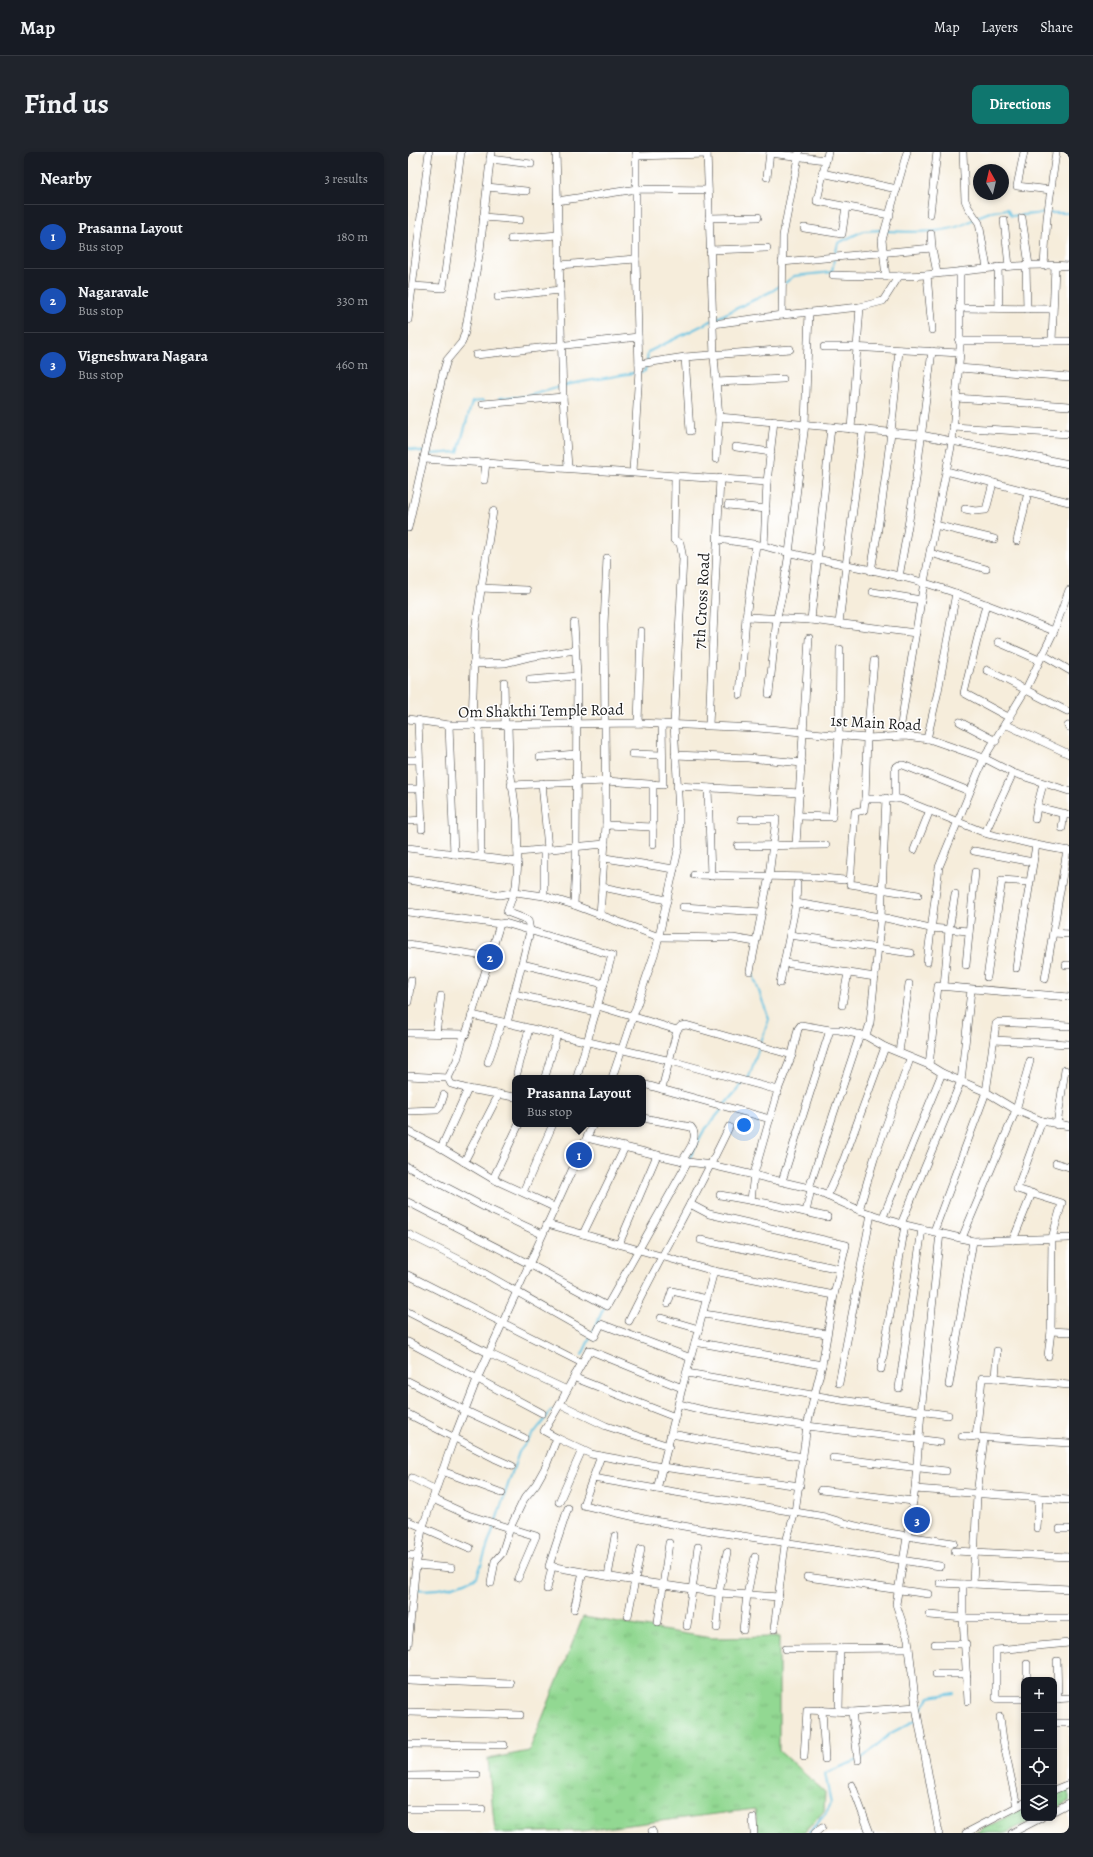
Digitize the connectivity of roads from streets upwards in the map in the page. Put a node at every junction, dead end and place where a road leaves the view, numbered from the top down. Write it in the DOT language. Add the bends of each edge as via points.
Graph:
graph roads {
  1 [pos="429,152"];
  2 [pos="461,152"];
  3 [pos="556,152"];
  4 [pos="770,152"];
  5 [pos="828,152"];
  6 [pos="907,152"];
  7 [pos="937,152"];
  8 [pos="963,152"];
  9 [pos="1024,152"];
  10 [pos="1056,152"];
  11 [pos="707,153"];
  12 [pos="636,154"];
  13 [pos="798,154"];
  14 [pos="490,155"];
  15 [pos="826,160"];
  16 [pos="531,164"];
  17 [pos="822,173"];
  18 [pos="767,178"];
  19 [pos="487,187"];
  20 [pos="637,189"];
  21 [pos="897,189"];
  22 [pos="708,190"];
  23 [pos="1051,190"];
  24 [pos="526,191"];
  25 [pos="557,201"];
  26 [pos="846,206"];
  27 [pos="930,214"];
  28 [pos="890,215"];
  29 [pos="483,217"];
  30 [pos="758,217"];
  31 [pos="709,218"];
  32 [pos="1022,218"];
  33 [pos="520,220"];
  34 [pos="1004,220"];
  35 [pos="804,228"];
  36 [pos="931,234"];
  37 [pos="558,235"];
  38 [pos="511,238"];
  39 [pos="767,248"];
  40 [pos="932,248"];
  41 [pos="710,250"];
  42 [pos="882,254"];
  43 [pos="636,259"];
  44 [pos="782,262"];
  45 [pos="1027,264"];
  46 [pos="559,265"];
  47 [pos="1009,266"];
  48 [pos="1044,266"];
  49 [pos="1055,266"];
  50 [pos="1069,266"];
  51 [pos="998,267"];
  52 [pos="987,268"];
  53 [pos="960,272"];
  54 [pos="937,273"];
  55 [pos="927,275"];
  56 [pos="833,276"];
  57 [pos="899,276"];
  58 [pos="886,277"];
  59 [pos="413,286"];
  60 [pos="560,290"];
  61 [pos="498,297"];
  62 [pos="860,307"];
  63 [pos="959,308"];
  64 [pos="999,308"];
  65 [pos="1027,309"];
  66 [pos="1052,309"];
  67 [pos="809,312"];
  68 [pos="782,315"];
  69 [pos="408,320"];
  70 [pos="713,322"];
  71 [pos="932,330"];
  72 [pos="638,337"];
  73 [pos="959,341"];
  74 [pos="1052,341"];
  75 [pos="1069,341"];
  76 [pos="562,346"];
  77 [pos="824,347"];
  78 [pos="857,348"];
  79 [pos="790,349"];
  80 [pos="900,350"];
  81 [pos="932,352"];
  82 [pos="960,353"];
  83 [pos="476,356"];
  84 [pos="714,356"];
  85 [pos="685,357"];
  86 [pos="642,367"];
  87 [pos="959,368"];
  88 [pos="1069,377"];
  89 [pos="783,379"];
  90 [pos="716,382"];
  91 [pos="563,394"];
  92 [pos="956,398"];
  93 [pos="483,404"];
  94 [pos="1069,406"];
  95 [pos="719,417"];
  96 [pos="774,421"];
  97 [pos="805,424"];
  98 [pos="831,427"];
  99 [pos="953,427"];
  100 [pos="851,428"];
  101 [pos="863,429"];
  102 [pos="690,431"];
  103 [pos="892,432"];
  104 [pos="1069,434"];
  105 [pos="921,436"];
  106 [pos="952,442"];
  107 [pos="736,447"];
  108 [pos="771,452"];
  109 [pos="425,455"];
  110 [pos="716,459"];
  111 [pos="486,462"];
  112 [pos="1069,464"];
  113 [pos="568,467"];
  114 [pos="946,471"];
  115 [pos="633,472"];
  116 [pos="675,476"];
  117 [pos="720,478"];
  118 [pos="484,480"];
  119 [pos="767,482"];
  120 [pos="993,483"];
  121 [pos="1028,492"];
  122 [pos="1069,502"];
  123 [pos="728,505"];
  124 [pos="766,509"];
  125 [pos="965,509"];
  126 [pos="493,511"];
  127 [pos="935,524"];
  128 [pos="408,528"];
  129 [pos="994,539"];
  130 [pos="718,540"];
  131 [pos="1017,541"];
  132 [pos="756,544"];
  133 [pos="764,546"];
  134 [pos="789,553"];
  135 [pos="930,553"];
  136 [pos="607,558"];
  137 [pos="818,560"];
  138 [pos="845,565"];
  139 [pos="986,569"];
  140 [pos="871,571"];
  141 [pos="899,577"];
  142 [pos="924,582"];
  143 [pos="480,588"];
  144 [pos="527,590"];
  145 [pos="1069,590"];
  146 [pos="873,592"];
  147 [pos="956,593"];
  148 [pos="921,600"];
  149 [pos="986,604"];
  150 [pos="777,617"];
  151 [pos="746,618"];
  152 [pos="811,620"];
  153 [pos="574,623"];
  154 [pos="839,623"];
  155 [pos="640,631"];
  156 [pos="1054,631"];
  157 [pos="916,633"];
  158 [pos="809,638"];
  159 [pos="998,642"];
  160 [pos="840,649"];
  161 [pos="575,650"];
  162 [pos="1040,657"];
  163 [pos="874,661"];
  164 [pos="473,664"];
  165 [pos="1068,668"];
  166 [pos="987,670"];
  167 [pos="577,676"];
  168 [pos="530,680"];
  169 [pos="504,682"];
  170 [pos="1026,689"];
  171 [pos="769,694"];
  172 [pos="740,695"];
  173 [pos="1067,711"];
  174 [pos="408,719"];
  175 [pos="418,720"];
  176 [pos="1008,721"];
  177 [pos="960,722"];
  178 [pos="605,723"];
  179 [pos="638,723"];
  180 [pos="449,724"];
  181 [pos="576,724"];
  182 [pos="662,724"];
  183 [pos="674,724"];
  184 [pos="475,725"];
  185 [pos="507,725"];
  186 [pos="709,725"];
  187 [pos="803,731"];
  188 [pos="839,736"];
  189 [pos="899,736"];
  190 [pos="868,738"];
  191 [pos="927,739"];
  192 [pos="996,740"];
  193 [pos="576,754"];
  194 [pos="632,754"];
  195 [pos="1069,754"];
  196 [pos="662,755"];
  197 [pos="675,755"];
  198 [pos="540,757"];
  199 [pos="984,758"];
  200 [pos="408,760"];
  201 [pos="419,760"];
  202 [pos="802,763"];
  203 [pos="1013,773"];
  204 [pos="606,781"];
  205 [pos="542,783"];
  206 [pos="575,783"];
  207 [pos="653,784"];
  208 [pos="1043,784"];
  209 [pos="511,785"];
  210 [pos="677,786"];
  211 [pos="708,788"];
  212 [pos="408,789"];
  213 [pos="421,789"];
  214 [pos="969,792"];
  215 [pos="1069,792"];
  216 [pos="800,793"];
  217 [pos="886,798"];
  218 [pos="865,799"];
  219 [pos="895,799"];
  220 [pos="1037,807"];
  221 [pos="930,810"];
  222 [pos="1067,813"];
  223 [pos="799,816"];
  224 [pos="741,819"];
  225 [pos="1035,819"];
  226 [pos="422,820"];
  227 [pos="957,820"];
  228 [pos="408,821"];
  229 [pos="606,825"];
  230 [pos="653,827"];
  231 [pos="1062,828"];
  232 [pos="422,829"];
  233 [pos="985,833"];
  234 [pos="605,844"];
  235 [pos="653,844"];
  236 [pos="796,845"];
  237 [pos="826,845"];
  238 [pos="738,846"];
  239 [pos="772,846"];
  240 [pos="1036,846"];
  241 [pos="575,847"];
  242 [pos="408,848"];
  243 [pos="546,849"];
  244 [pos="914,850"];
  245 [pos="974,851"];
  246 [pos="1068,851"];
  247 [pos="518,852"];
  248 [pos="454,854"];
  249 [pos="481,857"];
  250 [pos="605,858"];
  251 [pos="518,862"];
  252 [pos="1033,862"];
  253 [pos="674,869"];
  254 [pos="975,872"];
  255 [pos="694,875"];
  256 [pos="711,876"];
  257 [pos="770,876"];
  258 [pos="408,880"];
  259 [pos="844,880"];
  260 [pos="1029,882"];
  261 [pos="797,884"];
  262 [pos="602,886"];
  263 [pos="882,889"];
  264 [pos="515,892"];
  265 [pos="955,894"];
  266 [pos="918,895"];
  267 [pos="544,896"];
  268 [pos="667,900"];
  269 [pos="796,903"];
  270 [pos="574,905"];
  271 [pos="683,907"];
  272 [pos="408,912"];
  273 [pos="761,912"];
  274 [pos="600,915"];
  275 [pos="881,916"];
  276 [pos="500,924"];
  277 [pos="930,928"];
  278 [pos="530,930"];
  279 [pos="949,930"];
  280 [pos="969,931"];
  281 [pos="1053,933"];
  282 [pos="1069,934"];
  283 [pos="790,935"];
  284 [pos="659,937"];
  285 [pos="755,942"];
  286 [pos="408,944"];
  287 [pos="877,948"];
  288 [pos="911,953"];
  289 [pos="490,957"];
  290 [pos="927,962"];
  291 [pos="785,963"];
  292 [pos="522,964"];
  293 [pos="966,965"];
  294 [pos="1016,968"];
  295 [pos="750,971"];
  296 [pos="848,973"];
  297 [pos="875,977"];
  298 [pos="987,977"];
  299 [pos="1045,979"];
  300 [pos="411,980"];
  301 [pos="780,983"];
  302 [pos="604,984"];
  303 [pos="909,984"];
  304 [pos="944,986"];
  305 [pos="971,990"];
  306 [pos="514,994"];
  307 [pos="441,996"];
  308 [pos="1069,997"];
  309 [pos="408,1002"];
  310 [pos="842,1005"];
  311 [pos="597,1009"];
  312 [pos="472,1015"];
  313 [pos="633,1016"];
  314 [pos="504,1023"];
  315 [pos="1069,1026"];
  316 [pos="529,1029"];
  317 [pos="677,1030"];
  318 [pos="830,1030"];
  319 [pos="408,1033"];
  320 [pos="436,1033"];
  321 [pos="464,1035"];
  322 [pos="558,1035"];
  323 [pos="863,1035"];
  324 [pos="994,1040"];
  325 [pos="588,1042"];
  326 [pos="1069,1044"];
  327 [pos="885,1047"];
  328 [pos="622,1050"];
  329 [pos="899,1052"];
  330 [pos="792,1054"];
  331 [pos="910,1059"];
  332 [pos="1030,1061"];
  333 [pos="488,1062"];
  334 [pos="671,1062"];
  335 [pos="929,1065"];
  336 [pos="1065,1070"];
  337 [pos="517,1073"];
  338 [pos="942,1073"];
  339 [pos="546,1075"];
  340 [pos="578,1075"];
  341 [pos="616,1075"];
  342 [pos="408,1076"];
  343 [pos="448,1078"];
  344 [pos="961,1081"];
  345 [pos="646,1085"];
  346 [pos="468,1089"];
  347 [pos="662,1090"];
  348 [pos="778,1090"];
  349 [pos="986,1092"];
  350 [pos="499,1094"];
  351 [pos="444,1095"];
  352 [pos="512,1096"];
  353 [pos="1016,1110"];
  354 [pos="408,1111"];
  355 [pos="646,1119"];
  356 [pos="770,1119"];
  357 [pos="1042,1121"];
  358 [pos="1057,1124"];
  359 [pos="1069,1126"];
  360 [pos="518,1127"];
  361 [pos="552,1127"];
  362 [pos="592,1127"];
  363 [pos="729,1127"];
  364 [pos="408,1131"];
  365 [pos="587,1138"];
  366 [pos="625,1147"];
  367 [pos="441,1148"];
  368 [pos="657,1155"];
  369 [pos="464,1162"];
  370 [pos="685,1162"];
  371 [pos="1056,1163"];
  372 [pos="711,1165"];
  373 [pos="408,1167"];
  374 [pos="1069,1167"];
  375 [pos="754,1174"];
  376 [pos="493,1179"];
  377 [pos="782,1181"];
  378 [pos="810,1189"];
  379 [pos="523,1192"];
  380 [pos="1032,1193"];
  381 [pos="720,1195"];
  382 [pos="827,1196"];
  383 [pos="751,1200"];
  384 [pos="408,1202"];
  385 [pos="1066,1203"];
  386 [pos="690,1204"];
  387 [pos="554,1208"];
  388 [pos="859,1210"];
  389 [pos="806,1212"];
  390 [pos="871,1214"];
  391 [pos="827,1217"];
  392 [pos="883,1217"];
  393 [pos="547,1224"];
  394 [pos="903,1225"];
  395 [pos="922,1229"];
  396 [pos="937,1232"];
  397 [pos="408,1234"];
  398 [pos="542,1234"];
  399 [pos="583,1234"];
  400 [pos="962,1238"];
  401 [pos="1052,1238"];
  402 [pos="1069,1238"];
  403 [pos="701,1240"];
  404 [pos="1013,1240"];
  405 [pos="973,1241"];
  406 [pos="619,1244"];
  407 [pos="637,1250"];
  408 [pos="661,1256"];
  409 [pos="529,1264"];
  410 [pos="840,1269"];
  411 [pos="714,1271"];
  412 [pos="408,1275"];
  413 [pos="517,1292"];
  414 [pos="834,1295"];
  415 [pos="707,1299"];
  416 [pos="668,1303"];
  417 [pos="408,1312"];
  418 [pos="704,1314"];
  419 [pos="661,1318"];
  420 [pos="629,1321"];
  421 [pos="504,1322"];
  422 [pos="699,1329"];
  423 [pos="1051,1331"];
  424 [pos="1069,1332"];
  425 [pos="826,1334"];
  426 [pos="408,1342"];
  427 [pos="696,1342"];
  428 [pos="997,1351"];
  429 [pos="490,1354"];
  430 [pos="1048,1356"];
  431 [pos="691,1358"];
  432 [pos="582,1363"];
  433 [pos="822,1365"];
  434 [pos="881,1369"];
  435 [pos="687,1373"];
  436 [pos="575,1375"];
  437 [pos="995,1378"];
  438 [pos="478,1379"];
  439 [pos="408,1381"];
  440 [pos="839,1383"];
  441 [pos="949,1385"];
  442 [pos="1069,1385"];
  443 [pos="682,1388"];
  444 [pos="899,1388"];
  445 [pos="567,1390"];
  446 [pos="814,1395"];
  447 [pos="560,1404"];
  448 [pos="679,1404"];
  449 [pos="466,1411"];
  450 [pos="921,1412"];
  451 [pos="542,1413"];
  452 [pos="408,1414"];
  453 [pos="948,1415"];
  454 [pos="675,1417"];
  455 [pos="807,1426"];
  456 [pos="671,1434"];
  457 [pos="962,1436"];
  458 [pos="976,1436"];
  459 [pos="454,1438"];
  460 [pos="524,1438"];
  461 [pos="557,1438"];
  462 [pos="984,1438"];
  463 [pos="920,1440"];
  464 [pos="940,1442"];
  465 [pos="1069,1443"];
  466 [pos="669,1446"];
  467 [pos="582,1450"];
  468 [pos="601,1456"];
  469 [pos="804,1457"];
  470 [pos="833,1458"];
  471 [pos="512,1466"];
  472 [pos="662,1467"];
  473 [pos="917,1468"];
  474 [pos="442,1471"];
  475 [pos="946,1471"];
  476 [pos="412,1478"];
  477 [pos="593,1478"];
  478 [pos="800,1486"];
  479 [pos="657,1489"];
  480 [pos="915,1489"];
  481 [pos="436,1490"];
  482 [pos="821,1490"];
  483 [pos="502,1493"];
  484 [pos="978,1495"];
  485 [pos="1039,1498"];
  486 [pos="433,1499"];
  487 [pos="1069,1500"];
  488 [pos="913,1501"];
  489 [pos="559,1502"];
  490 [pos="568,1508"];
  491 [pos="795,1512"];
  492 [pos="408,1521"];
  493 [pos="510,1528"];
  494 [pos="1037,1528"];
  495 [pos="422,1529"];
  496 [pos="1060,1529"];
  497 [pos="1069,1529"];
  498 [pos="615,1536"];
  499 [pos="907,1536"];
  500 [pos="787,1542"];
  501 [pos="669,1543"];
  502 [pos="954,1543"];
  503 [pos="698,1547"];
  504 [pos="470,1548"];
  505 [pos="641,1549"];
  506 [pos="955,1551"];
  507 [pos="727,1552"];
  508 [pos="974,1552"];
  509 [pos="408,1555"];
  510 [pos="418,1556"];
  511 [pos="755,1557"];
  512 [pos="1069,1557"];
  513 [pos="903,1561"];
  514 [pos="417,1564"];
  515 [pos="552,1566"];
  516 [pos="940,1566"];
  517 [pos="450,1568"];
  518 [pos="412,1572"];
  519 [pos="583,1572"];
  520 [pos="608,1576"];
  521 [pos="807,1577"];
  522 [pos="518,1578"];
  523 [pos="635,1581"];
  524 [pos="491,1583"];
  525 [pos="940,1583"];
  526 [pos="963,1584"];
  527 [pos="973,1584"];
  528 [pos="663,1585"];
  529 [pos="547,1589"];
  530 [pos="692,1589"];
  531 [pos="1069,1589"];
  532 [pos="898,1590"];
  533 [pos="719,1593"];
  534 [pos="929,1594"];
  535 [pos="747,1595"];
  536 [pos="779,1597"];
  537 [pos="574,1609"];
  538 [pos="930,1615"];
  539 [pos="628,1616"];
  540 [pos="963,1618"];
  541 [pos="1069,1618"];
  542 [pos="658,1622"];
  543 [pos="687,1626"];
  544 [pos="717,1628"];
  545 [pos="774,1629"];
  546 [pos="743,1630"];
  547 [pos="1069,1643"];
  548 [pos="935,1644"];
  549 [pos="966,1644"];
  550 [pos="408,1645"];
  551 [pos="909,1648"];
  552 [pos="786,1649"];
  553 [pos="840,1650"];
  554 [pos="1056,1661"];
  555 [pos="1027,1664"];
  556 [pos="936,1674"];
  557 [pos="967,1674"];
  558 [pos="1027,1677"];
  559 [pos="1056,1677"];
  560 [pos="408,1680"];
  561 [pos="511,1684"];
  562 [pos="1069,1698"];
  563 [pos="1021,1699"];
  564 [pos="1057,1699"];
  565 [pos="968,1701"];
  566 [pos="822,1710"];
  567 [pos="839,1711"];
  568 [pos="408,1712"];
  569 [pos="852,1712"];
  570 [pos="917,1713"];
  571 [pos="520,1715"];
  572 [pos="1000,1717"];
  573 [pos="1057,1723"];
  574 [pos="1069,1723"];
  575 [pos="408,1744"];
  576 [pos="504,1745"];
  577 [pos="804,1757"];
  578 [pos="824,1759"];
  579 [pos="858,1760"];
  580 [pos="477,1775"];
  581 [pos="408,1776"];
  582 [pos="1069,1784"];
  583 [pos="852,1785"];
  584 [pos="1057,1789"];
  585 [pos="1021,1804"];
  586 [pos="1069,1804"];
  587 [pos="408,1809"];
  588 [pos="482,1810"];
  589 [pos="1057,1810"];
  590 [pos="753,1818"];
  591 [pos="1035,1821"];
  592 [pos="822,1827"];
  593 [pos="754,1833"];
  594 [pos="815,1833"];
  595 [pos="870,1833"];
  596 [pos="939,1833"];
  597 [pos="966,1833"];
  598 [pos="1012,1833"];
  1 -- 59 [label="street"];
  2 -- 59 [label="street" via="443,288"];
  3 -- 25 [label="street"];
  4 -- 13 [label="street"];
  4 -- 18 [label="street"];
  5 -- 15 [label="street"];
  6 -- 21 [label="street"];
  7 -- 27 [label="street"];
  8 -- 52 [label="street" via="965,200 976,217"];
  9 -- 23 [label="street" via="1017,186"];
  10 -- 23 [label="street"];
  11 -- 12 [label="street"];
  11 -- 22 [label="street"];
  12 -- 20 [label="street"];
  13 -- 15 [label="street"];
  13 -- 44 [label="street" via="783,236"];
  14 -- 16 [label="street"];
  14 -- 19 [label="street"];
  15 -- 17 [label="street"];
  17 -- 21 [label="street"];
  17 -- 26 [label="street" via="817,201"];
  19 -- 24 [label="street"];
  19 -- 29 [label="street"];
  20 -- 22 [label="street"];
  20 -- 25 [label="street"];
  20 -- 43 [label="street"];
  21 -- 28 [label="street"];
  22 -- 31 [label="street"];
  23 -- 48 [label="street"];
  25 -- 37 [label="street"];
  26 -- 28 [label="street"];
  26 -- 35 [label="street" via="842,234"];
  28 -- 42 [label="street" via="883,234"];
  29 -- 33 [label="street"];
  29 -- 109 [label="street" via="480,250 465,332 462,342 447,360"];
  30 -- 31 [label="street"];
  31 -- 41 [label="street"];
  32 -- 45 [label="street"];
  34 -- 47 [label="street"];
  36 -- 40 [label="street"];
  37 -- 38 [label="street"];
  37 -- 46 [label="street"];
  39 -- 41 [label="street"];
  40 -- 42 [label="street"];
  40 -- 54 [label="street"];
  41 -- 70 [label="street"];
  42 -- 44 [label="street"];
  42 -- 58 [label="street"];
  43 -- 46 [label="street"];
  43 -- 72 [label="street"];
  44 -- 68 [label="street"];
  45 -- 47 [label="street"];
  45 -- 48 [label="street"];
  45 -- 65 [label="street"];
  46 -- 60 [label="street"];
  47 -- 51 [label="street"];
  48 -- 49 [label="street"];
  49 -- 50 [label="street"];
  49 -- 66 [label="street"];
  51 -- 52 [label="street"];
  51 -- 64 [label="street"];
  52 -- 53 [label="street"];
  53 -- 54 [label="street"];
  53 -- 63 [label="street"];
  54 -- 55 [label="street"];
  55 -- 57 [label="street"];
  55 -- 71 [label="street"];
  56 -- 58 [label="street"];
  57 -- 58 [label="street"];
  57 -- 62 [label="street" via="883,301"];
  59 -- 69 [label="street"];
  60 -- 61 [label="street"];
  60 -- 76 [label="street"];
  62 -- 67 [label="street"];
  62 -- 78 [label="street"];
  63 -- 64 [label="street"];
  63 -- 73 [label="street"];
  64 -- 65 [label="street"];
  65 -- 66 [label="street"];
  66 -- 74 [label="street"];
  67 -- 68 [label="street"];
  67 -- 97 [label="street"];
  68 -- 70 [label="street"];
  70 -- 84 [label="street"];
  72 -- 76 [label="street"];
  72 -- 86 [label="street"];
  73 -- 74 [label="street"];
  73 -- 82 [label="street"];
  74 -- 75 [label="street"];
  76 -- 83 [label="street"];
  76 -- 91 [label="street"];
  77 -- 78 [label="street"];
  78 -- 80 [label="street"];
  78 -- 100 [label="street"];
  79 -- 84 [label="street"];
  80 -- 81 [label="street"];
  80 -- 103 [label="street"];
  81 -- 82 [label="street"];
  81 -- 105 [label="street"];
  82 -- 87 [label="street"];
  84 -- 85 [label="street"];
  84 -- 90 [label="street"];
  85 -- 86 [label="street"];
  85 -- 102 [label="street"];
  86 -- 115 [label="street"];
  87 -- 88 [label="street"];
  87 -- 92 [label="street"];
  89 -- 90 [label="street"];
  90 -- 95 [label="street"];
  91 -- 93 [label="street"];
  91 -- 113 [label="street"];
  92 -- 94 [label="street"];
  92 -- 99 [label="street"];
  95 -- 96 [label="street"];
  95 -- 110 [label="street"];
  96 -- 97 [label="street"];
  96 -- 108 [label="street"];
  97 -- 98 [label="street"];
  97 -- 134 [label="street"];
  98 -- 100 [label="street"];
  98 -- 137 [label="street"];
  99 -- 104 [label="street"];
  99 -- 106 [label="street"];
  100 -- 101 [label="street"];
  101 -- 103 [label="street"];
  101 -- 138 [label="street"];
  103 -- 105 [label="street"];
  103 -- 140 [label="street"];
  105 -- 106 [label="street"];
  105 -- 141 [label="street"];
  106 -- 112 [label="street"];
  106 -- 114 [label="street"];
  107 -- 108 [label="street"];
  108 -- 119 [label="street"];
  109 -- 111 [label="street"];
  109 -- 128 [label="street"];
  111 -- 113 [label="street"];
  111 -- 118 [label="street"];
  113 -- 115 [label="street"];
  114 -- 120 [label="street"];
  114 -- 127 [label="street"];
  115 -- 116 [label="street"];
  116 -- 117 [label="street"];
  116 -- 183 [label="street" via="674,540 680,544 683,559"];
  117 -- 119 [label="street"];
  117 -- 130 [label="street, 7th Cross Road"];
  119 -- 124 [label="street"];
  120 -- 121 [label="street"];
  120 -- 125 [label="street" via="986,510"];
  121 -- 122 [label="street"];
  121 -- 131 [label="street"];
  123 -- 124 [label="street"];
  124 -- 133 [label="street"];
  126 -- 143 [label="street"];
  127 -- 129 [label="street"];
  127 -- 135 [label="street"];
  130 -- 132 [label="street"];
  130 -- 186 [label="street, 7th Cross Road"];
  132 -- 133 [label="street"];
  132 -- 151 [label="street"];
  133 -- 134 [label="street"];
  134 -- 137 [label="street"];
  134 -- 150 [label="street"];
  135 -- 139 [label="street"];
  135 -- 142 [label="street"];
  136 -- 178 [label="street" via="604,625"];
  137 -- 138 [label="street"];
  137 -- 152 [label="street"];
  138 -- 140 [label="street"];
  138 -- 154 [label="street"];
  140 -- 141 [label="street"];
  141 -- 142 [label="street"];
  142 -- 147 [label="street"];
  142 -- 148 [label="street"];
  143 -- 144 [label="street"];
  143 -- 164 [label="street"];
  145 -- 156 [label="street"];
  146 -- 148 [label="street"];
  147 -- 149 [label="street"];
  147 -- 191 [label="street"];
  148 -- 157 [label="street"];
  149 -- 156 [label="street"];
  149 -- 176 [label="street" via="964,693"];
  150 -- 151 [label="street"];
  150 -- 152 [label="street"];
  150 -- 171 [label="street"];
  151 -- 172 [label="street"];
  152 -- 154 [label="street"];
  153 -- 161 [label="street"];
  154 -- 157 [label="street"];
  155 -- 179 [label="street"];
  156 -- 162 [label="street"];
  157 -- 189 [label="street"];
  158 -- 187 [label="street"];
  159 -- 162 [label="street"];
  160 -- 188 [label="street"];
  161 -- 164 [label="street" via="505,662"];
  161 -- 167 [label="street"];
  162 -- 165 [label="street"];
  162 -- 170 [label="street"];
  163 -- 190 [label="street"];
  164 -- 184 [label="street"];
  166 -- 170 [label="street"];
  167 -- 168 [label="street"];
  167 -- 181 [label="street"];
  169 -- 185 [label="street"];
  170 -- 173 [label="street"];
  170 -- 176 [label="street"];
  174 -- 175 [label="street, Om Shakthi Temple Road"];
  175 -- 180 [label="street, Om Shakthi Temple Road"];
  175 -- 201 [label="street"];
  176 -- 192 [label="street"];
  176 -- 195 [label="street"];
  177 -- 192 [label="street"];
  178 -- 179 [label="street, Om Shakthi Temple Road"];
  178 -- 181 [label="street, Om Shakthi Temple Road"];
  178 -- 204 [label="street"];
  179 -- 182 [label="street, Om Shakthi Temple Road"];
  180 -- 184 [label="street, Om Shakthi Temple Road"];
  180 -- 248 [label="street"];
  181 -- 185 [label="street, Om Shakthi Temple Road"];
  181 -- 193 [label="street"];
  182 -- 183 [label="street, Om Shakthi Temple Road"];
  182 -- 196 [label="street"];
  183 -- 186 [label="street, 1st Main Road"];
  183 -- 197 [label="street"];
  184 -- 185 [label="street, Om Shakthi Temple Road"];
  184 -- 249 [label="street"];
  185 -- 209 [label="street"];
  186 -- 187 [label="street, 1st Main Road"];
  187 -- 188 [label="street, 1st Main Road"];
  187 -- 202 [label="street"];
  188 -- 190 [label="street, 1st Main Road"];
  188 -- 223 [label="street" via="832,817"];
  189 -- 190 [label="street, 1st Main Road"];
  189 -- 191 [label="street, 1st Main Road"];
  190 -- 218 [label="street"];
  191 -- 199 [label="street, 1st Main Road"];
  192 -- 199 [label="street"];
  193 -- 198 [label="street"];
  193 -- 206 [label="street"];
  194 -- 196 [label="street"];
  196 -- 207 [label="street" via="663,785"];
  197 -- 202 [label="street"];
  197 -- 210 [label="street"];
  199 -- 203 [label="street, 1st Main Road"];
  199 -- 214 [label="street"];
  200 -- 201 [label="street"];
  201 -- 213 [label="street"];
  202 -- 216 [label="street"];
  203 -- 208 [label="street, 1st Main Road"];
  203 -- 233 [label="street"];
  204 -- 206 [label="street"];
  204 -- 207 [label="street"];
  204 -- 229 [label="street"];
  205 -- 206 [label="street"];
  205 -- 209 [label="street"];
  205 -- 243 [label="street"];
  206 -- 241 [label="street"];
  207 -- 230 [label="street"];
  208 -- 215 [label="street, 1st Main Road"];
  208 -- 220 [label="street"];
  209 -- 247 [label="street"];
  210 -- 211 [label="street"];
  210 -- 253 [label="street" via="678,846"];
  211 -- 216 [label="street"];
  211 -- 256 [label="street"];
  212 -- 213 [label="street"];
  213 -- 226 [label="street"];
  214 -- 219 [label="street" via="899,765 895,768"];
  214 -- 227 [label="street"];
  216 -- 223 [label="street"];
  217 -- 218 [label="street"];
  217 -- 219 [label="street"];
  217 -- 263 [label="street"];
  218 -- 263 [label="street" via="864,810 855,812 850,884"];
  219 -- 221 [label="street"];
  220 -- 222 [label="street"];
  220 -- 225 [label="street"];
  221 -- 227 [label="street"];
  221 -- 244 [label="street"];
  222 -- 231 [label="street"];
  223 -- 236 [label="street"];
  224 -- 239 [label="street" via="776,819"];
  226 -- 228 [label="street"];
  226 -- 232 [label="street"];
  227 -- 233 [label="street"];
  227 -- 277 [label="street" via="939,868"];
  229 -- 230 [label="street"];
  229 -- 234 [label="street"];
  230 -- 235 [label="street"];
  233 -- 240 [label="street"];
  234 -- 241 [label="street"];
  234 -- 250 [label="street"];
  236 -- 237 [label="street"];
  236 -- 239 [label="street"];
  238 -- 239 [label="street"];
  239 -- 257 [label="street"];
  240 -- 246 [label="street"];
  240 -- 252 [label="street"];
  241 -- 243 [label="street"];
  241 -- 270 [label="street"];
  242 -- 248 [label="street"];
  243 -- 247 [label="street"];
  243 -- 267 [label="street"];
  245 -- 252 [label="street"];
  246 -- 281 [label="street"];
  247 -- 251 [label="street"];
  248 -- 249 [label="street"];
  249 -- 251 [label="street"];
  250 -- 253 [label="street"];
  250 -- 262 [label="street"];
  251 -- 264 [label="street"];
  252 -- 260 [label="street"];
  253 -- 268 [label="street"];
  254 -- 280 [label="street"];
  255 -- 256 [label="street"];
  256 -- 257 [label="street"];
  257 -- 259 [label="street"];
  257 -- 273 [label="street"];
  258 -- 264 [label="street" via="500,895"];
  260 -- 294 [label="street"];
  260 -- 298 [label="street" via="1002,880"];
  261 -- 269 [label="street"];
  262 -- 268 [label="street"];
  262 -- 274 [label="street"];
  263 -- 266 [label="street"];
  263 -- 275 [label="street"];
  264 -- 267 [label="street"];
  264 -- 278 [label="street" via="507,912 528,920"];
  265 -- 279 [label="street"];
  267 -- 270 [label="street"];
  268 -- 284 [label="street"];
  269 -- 275 [label="street"];
  269 -- 283 [label="street"];
  270 -- 274 [label="street"];
  271 -- 273 [label="street"];
  272 -- 276 [label="street"];
  273 -- 285 [label="street"];
  274 -- 284 [label="street"];
  275 -- 277 [label="street"];
  275 -- 287 [label="street"];
  276 -- 278 [label="street"];
  276 -- 289 [label="street"];
  277 -- 279 [label="street"];
  277 -- 290 [label="street"];
  278 -- 292 [label="street"];
  278 -- 302 [label="street" via="612,956"];
  279 -- 280 [label="street"];
  279 -- 304 [label="street"];
  280 -- 293 [label="street"];
  281 -- 282 [label="street"];
  281 -- 299 [label="street"];
  283 -- 287 [label="street"];
  283 -- 291 [label="street"];
  284 -- 285 [label="street" via="733,938"];
  284 -- 313 [label="street"];
  285 -- 295 [label="street"];
  286 -- 289 [label="street"];
  287 -- 288 [label="street"];
  287 -- 297 [label="street"];
  289 -- 312 [label="street"];
  291 -- 296 [label="street"];
  291 -- 301 [label="street"];
  292 -- 302 [label="street"];
  292 -- 306 [label="street"];
  296 -- 297 [label="street"];
  296 -- 310 [label="street"];
  297 -- 323 [label="street" via="870,1023"];
  300 -- 309 [label="street"];
  302 -- 311 [label="street"];
  303 -- 329 [label="street"];
  304 -- 305 [label="street"];
  304 -- 335 [label="street" via="938,986"];
  305 -- 308 [label="street"];
  305 -- 344 [label="street"];
  306 -- 311 [label="street"];
  306 -- 314 [label="street"];
  307 -- 320 [label="street"];
  311 -- 313 [label="street"];
  311 -- 325 [label="street"];
  312 -- 314 [label="street"];
  312 -- 321 [label="street"];
  313 -- 317 [label="street"];
  313 -- 328 [label="street"];
  314 -- 316 [label="street"];
  314 -- 333 [label="street"];
  315 -- 324 [label="street" via="999,1022 996,1024"];
  316 -- 322 [label="street"];
  316 -- 337 [label="street"];
  317 -- 330 [label="street" via="686,1025"];
  317 -- 334 [label="street"];
  318 -- 323 [label="street"];
  318 -- 330 [label="street" via="801,1025"];
  318 -- 377 [label="street"];
  319 -- 320 [label="street"];
  320 -- 321 [label="street"];
  321 -- 343 [label="street" via="457,1060"];
  322 -- 325 [label="street"];
  322 -- 339 [label="street"];
  323 -- 327 [label="street"];
  323 -- 378 [label="street"];
  324 -- 326 [label="street"];
  324 -- 349 [label="street"];
  325 -- 328 [label="street"];
  325 -- 340 [label="street"];
  327 -- 329 [label="street"];
  327 -- 382 [label="street" via="844,1159"];
  328 -- 334 [label="street"];
  328 -- 341 [label="street"];
  329 -- 331 [label="street"];
  330 -- 348 [label="street"];
  331 -- 335 [label="street"];
  331 -- 388 [label="street" via="874,1158"];
  332 -- 353 [label="street"];
  334 -- 347 [label="street"];
  334 -- 348 [label="street"];
  335 -- 338 [label="street"];
  336 -- 358 [label="street"];
  338 -- 344 [label="street"];
  338 -- 392 [label="street"];
  342 -- 343 [label="street"];
  343 -- 346 [label="street" via="451,1084"];
  344 -- 349 [label="street"];
  344 -- 394 [label="street"];
  345 -- 347 [label="street"];
  346 -- 350 [label="street"];
  346 -- 367 [label="street"];
  347 -- 356 [label="street"];
  348 -- 356 [label="street"];
  349 -- 353 [label="street"];
  349 -- 396 [label="street"];
  350 -- 352 [label="street"];
  350 -- 369 [label="street"];
  351 -- 354 [label="street" via="437,1110"];
  353 -- 357 [label="street"];
  353 -- 400 [label="street"];
  355 -- 370 [label="street" via="691,1127 695,1137"];
  356 -- 375 [label="street"];
  357 -- 358 [label="street"];
  357 -- 380 [label="street" via="1017,1189"];
  358 -- 359 [label="street"];
  360 -- 376 [label="street"];
  361 -- 379 [label="street"];
  362 -- 365 [label="street"];
  363 -- 372 [label="street"];
  364 -- 367 [label="street"];
  365 -- 366 [label="street"];
  365 -- 387 [label="street"];
  366 -- 368 [label="street"];
  366 -- 399 [label="street"];
  367 -- 369 [label="street"];
  368 -- 370 [label="street"];
  368 -- 406 [label="street"];
  369 -- 376 [label="street"];
  370 -- 372 [label="street"];
  370 -- 407 [label="street"];
  371 -- 374 [label="street"];
  372 -- 375 [label="street"];
  372 -- 386 [label="street"];
  373 -- 398 [label="street"];
  375 -- 377 [label="street"];
  375 -- 383 [label="street"];
  376 -- 379 [label="street"];
  377 -- 378 [label="street"];
  378 -- 382 [label="street"];
  378 -- 389 [label="street"];
  379 -- 387 [label="street"];
  380 -- 385 [label="street"];
  380 -- 404 [label="street"];
  381 -- 383 [label="street"];
  382 -- 388 [label="street"];
  383 -- 389 [label="street"];
  384 -- 409 [label="street"];
  385 -- 401 [label="street"];
  386 -- 408 [label="street"];
  386 -- 410 [label="street" via="709,1214 846,1245"];
  387 -- 393 [label="street"];
  388 -- 390 [label="street"];
  389 -- 391 [label="street"];
  390 -- 392 [label="street"];
  390 -- 440 [label="street"];
  392 -- 394 [label="street"];
  393 -- 398 [label="street"];
  393 -- 399 [label="street"];
  394 -- 395 [label="street"];
  394 -- 434 [label="street"];
  395 -- 396 [label="street"];
  395 -- 444 [label="street"];
  396 -- 400 [label="street"];
  396 -- 450 [label="street"];
  397 -- 413 [label="street"];
  398 -- 409 [label="street"];
  399 -- 406 [label="street"];
  400 -- 405 [label="street"];
  401 -- 402 [label="street"];
  401 -- 404 [label="street"];
  401 -- 423 [label="street"];
  403 -- 410 [label="street"];
  404 -- 405 [label="street"];
  405 -- 441 [label="street"];
  406 -- 407 [label="street"];
  407 -- 408 [label="street"];
  407 -- 409 [label="street" via="605,1305"];
  408 -- 411 [label="street"];
  408 -- 420 [label="street"];
  409 -- 413 [label="street"];
  410 -- 414 [label="street"];
  411 -- 414 [label="street"];
  411 -- 415 [label="street"];
  412 -- 421 [label="street"];
  413 -- 421 [label="street"];
  413 -- 431 [label="street" via="592,1334 601,1324"];
  414 -- 425 [label="street"];
  415 -- 416 [label="street" via="672,1291"];
  415 -- 418 [label="street"];
  417 -- 429 [label="street"];
  418 -- 422 [label="street"];
  418 -- 425 [label="street"];
  419 -- 422 [label="street"];
  421 -- 429 [label="street"];
  421 -- 432 [label="street"];
  422 -- 427 [label="street"];
  423 -- 424 [label="street"];
  423 -- 430 [label="street"];
  425 -- 433 [label="street"];
  426 -- 438 [label="street"];
  427 -- 431 [label="street"];
  427 -- 433 [label="street"];
  428 -- 437 [label="street"];
  429 -- 438 [label="street"];
  429 -- 445 [label="street"];
  431 -- 435 [label="street"];
  432 -- 436 [label="street"];
  432 -- 443 [label="street" via="589,1350"];
  433 -- 446 [label="street"];
  435 -- 443 [label="street"];
  435 -- 446 [label="street"];
  436 -- 445 [label="street"];
  436 -- 454 [label="street" via="578,1379"];
  437 -- 442 [label="street"];
  437 -- 458 [label="street" via="982,1378"];
  438 -- 449 [label="street"];
  438 -- 451 [label="street"];
  439 -- 449 [label="street"];
  443 -- 448 [label="street"];
  445 -- 447 [label="street"];
  446 -- 450 [label="street"];
  446 -- 455 [label="street"];
  447 -- 461 [label="street" via="544,1431"];
  447 -- 466 [label="street" via="606,1426"];
  448 -- 454 [label="street"];
  448 -- 455 [label="street" via="707,1411"];
  449 -- 459 [label="street"];
  449 -- 460 [label="street"];
  450 -- 453 [label="street"];
  450 -- 463 [label="street"];
  452 -- 459 [label="street"];
  454 -- 456 [label="street"];
  455 -- 463 [label="street"];
  455 -- 469 [label="street"];
  456 -- 466 [label="street"];
  456 -- 469 [label="street"];
  457 -- 458 [label="street"];
  458 -- 462 [label="street"];
  459 -- 471 [label="street"];
  459 -- 474 [label="street"];
  461 -- 467 [label="street"];
  461 -- 493 [label="street" via="546,1466 524,1498"];
  462 -- 465 [label="street"];
  462 -- 484 [label="street"];
  463 -- 464 [label="street"];
  463 -- 473 [label="street"];
  466 -- 472 [label="street"];
  467 -- 468 [label="street"];
  467 -- 489 [label="street"];
  468 -- 472 [label="street"];
  468 -- 477 [label="street"];
  469 -- 478 [label="street"];
  470 -- 473 [label="street"];
  472 -- 478 [label="street"];
  472 -- 479 [label="street"];
  473 -- 475 [label="street"];
  473 -- 480 [label="street"];
  474 -- 481 [label="street"];
  474 -- 483 [label="street"];
  476 -- 481 [label="street"];
  477 -- 479 [label="street"];
  477 -- 500 [label="street" via="583,1505 644,1519"];
  478 -- 491 [label="street"];
  479 -- 491 [label="street"];
  480 -- 484 [label="street"];
  480 -- 488 [label="street"];
  481 -- 486 [label="street"];
  482 -- 488 [label="street"];
  484 -- 485 [label="street"];
  484 -- 508 [label="street"];
  485 -- 487 [label="street"];
  485 -- 494 [label="street"];
  486 -- 493 [label="street" via="468,1515"];
  486 -- 495 [label="street"];
  488 -- 499 [label="street"];
  490 -- 515 [label="street" via="549,1566"];
  491 -- 499 [label="street"];
  491 -- 500 [label="street"];
  492 -- 495 [label="street"];
  493 -- 522 [label="street" via="536,1536"];
  493 -- 524 [label="street" via="502,1553 496,1561"];
  495 -- 504 [label="street"];
  495 -- 510 [label="street"];
  496 -- 497 [label="street"];
  498 -- 520 [label="street"];
  499 -- 502 [label="street"];
  499 -- 513 [label="street"];
  500 -- 513 [label="street"];
  500 -- 536 [label="street"];
  501 -- 528 [label="street"];
  503 -- 530 [label="street"];
  505 -- 523 [label="street"];
  506 -- 508 [label="street"];
  507 -- 533 [label="street"];
  508 -- 512 [label="street"];
  508 -- 527 [label="street"];
  509 -- 510 [label="street"];
  510 -- 514 [label="street"];
  511 -- 535 [label="street"];
  513 -- 516 [label="street"];
  513 -- 532 [label="street"];
  514 -- 517 [label="street"];
  514 -- 518 [label="street"];
  515 -- 519 [label="street"];
  515 -- 529 [label="street"];
  518 -- 550 [label="street" via="414,1596"];
  519 -- 520 [label="street"];
  519 -- 537 [label="street"];
  520 -- 523 [label="street"];
  521 -- 532 [label="street"];
  523 -- 528 [label="street"];
  523 -- 539 [label="street"];
  525 -- 526 [label="street"];
  526 -- 527 [label="street"];
  526 -- 540 [label="street"];
  527 -- 531 [label="street"];
  528 -- 530 [label="street"];
  528 -- 542 [label="street"];
  530 -- 533 [label="street"];
  530 -- 543 [label="street"];
  532 -- 534 [label="street"];
  532 -- 551 [label="street" via="896,1604"];
  533 -- 535 [label="street"];
  533 -- 544 [label="street"];
  535 -- 536 [label="street"];
  535 -- 546 [label="street"];
  536 -- 545 [label="street"];
  538 -- 540 [label="street"];
  540 -- 541 [label="street"];
  540 -- 549 [label="street"];
  547 -- 563 [label="street" via="996,1650 996,1698"];
  548 -- 549 [label="street"];
  549 -- 557 [label="street"];
  551 -- 553 [label="street"];
  551 -- 570 [label="street"];
  552 -- 553 [label="street"];
  553 -- 567 [label="street"];
  554 -- 559 [label="street"];
  555 -- 558 [label="street"];
  556 -- 557 [label="street"];
  557 -- 565 [label="street"];
  560 -- 561 [label="street"];
  562 -- 564 [label="street"];
  566 -- 567 [label="street"];
  566 -- 577 [label="street" via="807,1710"];
  566 -- 578 [label="street"];
  567 -- 569 [label="street"];
  568 -- 571 [label="street"];
  569 -- 570 [label="street"];
  569 -- 579 [label="street"];
  570 -- 596 [label="street"];
  572 -- 585 [label="street" via="1003,1740"];
  573 -- 574 [label="street"];
  575 -- 576 [label="street"];
  580 -- 581 [label="street"];
  582 -- 584 [label="street"];
  583 -- 595 [label="street"];
  585 -- 597 [label="street"];
  586 -- 589 [label="street"];
  587 -- 588 [label="street"];
  590 -- 593 [label="street"];
  591 -- 598 [label="street"];
  592 -- 594 [label="street"];
}
